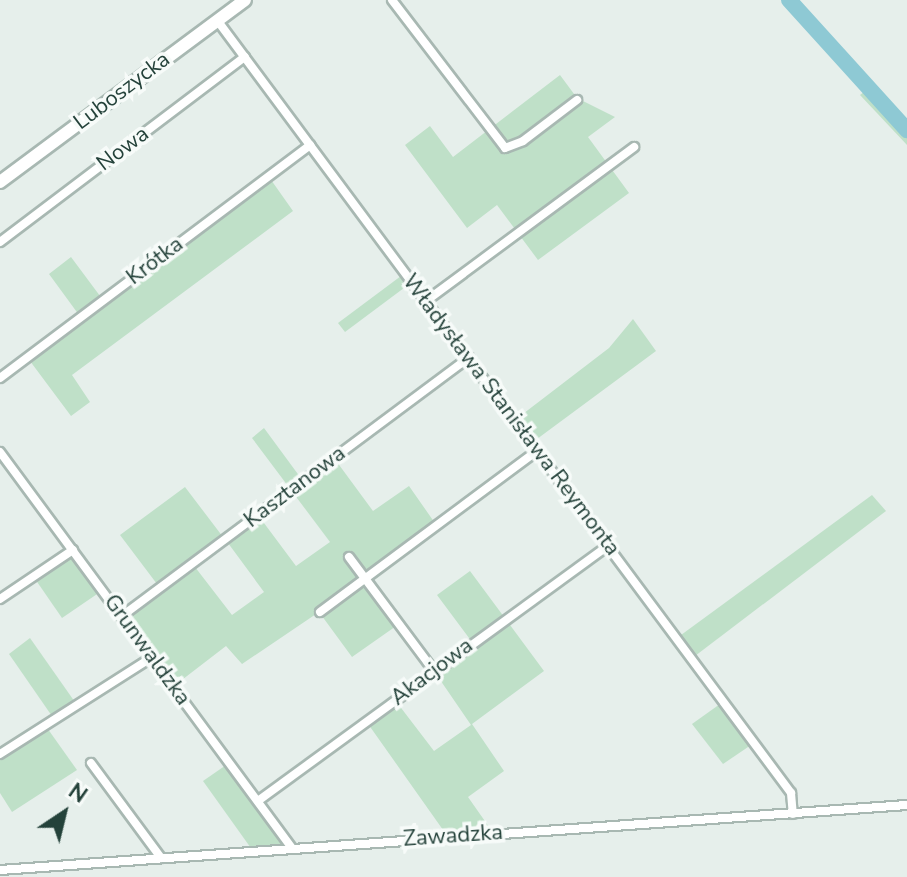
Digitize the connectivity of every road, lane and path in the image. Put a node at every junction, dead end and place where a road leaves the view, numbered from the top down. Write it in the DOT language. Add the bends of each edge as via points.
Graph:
graph roads {
  1 [pos="245,0"];
  2 [pos="392,0"];
  3 [pos="217,20"];
  4 [pos="245,57"];
  5 [pos="577,100"];
  6 [pos="310,145"];
  7 [pos="634,147"];
  8 [pos="0,182"];
  9 [pos="0,242"];
  10 [pos="426,301"];
  11 [pos="469,357"];
  12 [pos="0,378"];
  13 [pos="537,451"];
  14 [pos="0,452"];
  15 [pos="608,546"];
  16 [pos="73,550"];
  17 [pos="349,557"];
  18 [pos="367,578"];
  19 [pos="0,599"];
  20 [pos="320,612"];
  21 [pos="122,616"];
  22 [pos="152,657"];
  23 [pos="434,671"];
  24 [pos="0,754"];
  25 [pos="91,763"];
  26 [pos="258,801"];
  27 [pos="907,805"];
  28 [pos="793,814"];
  29 [pos="292,848"];
  30 [pos="161,858"];
  31 [pos="0,870"];
  1 -- 3 [label="street, Luboszycka"];
  2 -- 5 [label="street" via="505,148 523,141"];
  3 -- 4 [label="street, Władysława Stanisława Reymonta"];
  3 -- 8 [label="street, Luboszycka"];
  4 -- 6 [label="street, Władysława Stanisława Reymonta"];
  4 -- 9 [label="street, Nowa"];
  6 -- 10 [label="street, Władysława Stanisława Reymonta"];
  6 -- 12 [label="street, Krótka"];
  7 -- 10 [label="street"];
  10 -- 11 [label="street, Władysława Stanisława Reymonta"];
  11 -- 13 [label="street, Władysława Stanisława Reymonta"];
  11 -- 21 [label="street, Kasztanowa"];
  13 -- 15 [label="street, Władysława Stanisława Reymonta"];
  13 -- 18 [label="street"];
  14 -- 16 [label="street, Grunwaldzka"];
  15 -- 23 [label="street, Akacjowa"];
  15 -- 28 [label="street, Władysława Stanisława Reymonta" via="791,793"];
  16 -- 19 [label="street"];
  16 -- 21 [label="street, Grunwaldzka"];
  17 -- 18 [label="street"];
  18 -- 20 [label="street"];
  18 -- 23 [label="street"];
  21 -- 22 [label="street, Grunwaldzka"];
  22 -- 24 [label="street"];
  22 -- 26 [label="street, Grunwaldzka"];
  23 -- 26 [label="street, Akacjowa"];
  25 -- 30 [label="street"];
  26 -- 29 [label="street, Grunwaldzka"];
  27 -- 28 [label="street, Zawadzka"];
  28 -- 29 [label="street, Zawadzka"];
  29 -- 30 [label="street, Zawadzka"];
  30 -- 31 [label="street, Zawadzka"];
}
